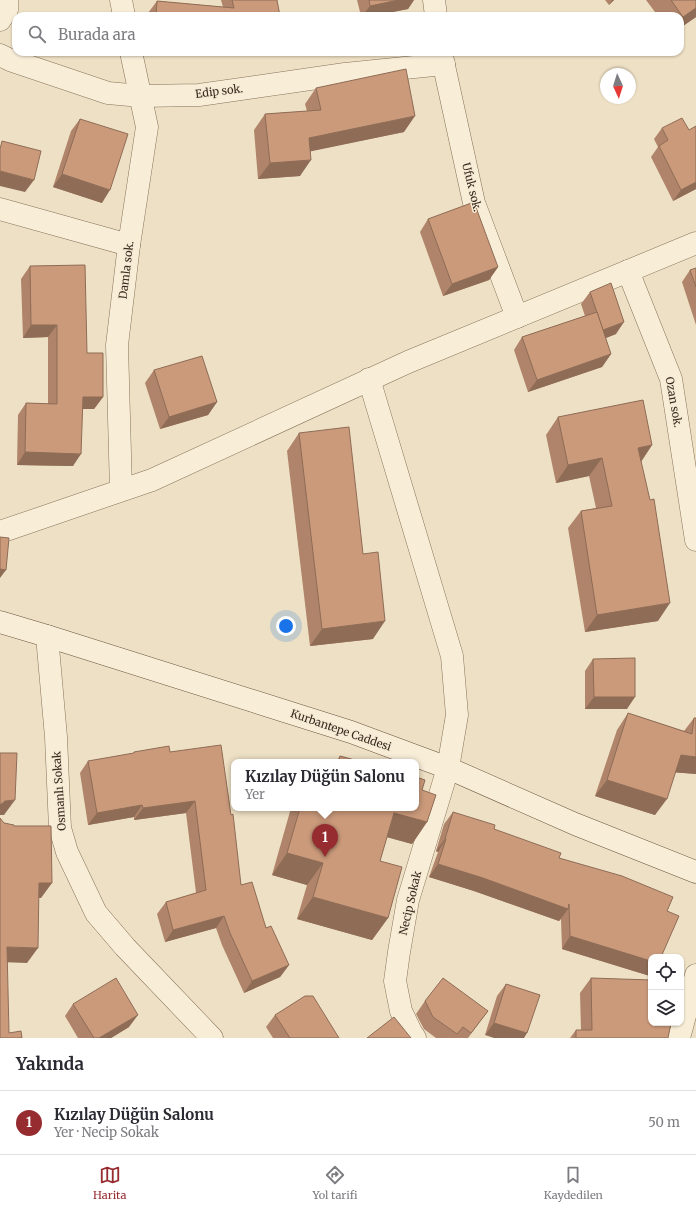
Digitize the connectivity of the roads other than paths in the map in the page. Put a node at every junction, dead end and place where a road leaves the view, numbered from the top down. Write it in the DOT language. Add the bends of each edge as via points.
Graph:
graph roads {
  1 [pos="7,0"];
  2 [pos="121,0"];
  3 [pos="434,0"];
  4 [pos="123,12"];
  5 [pos="436,12"];
  6 [pos="0,20"];
  7 [pos="0,55"];
  8 [pos="132,56"];
  9 [pos="443,58"];
  10 [pos="141,96"];
  11 [pos="0,209"];
  12 [pos="696,243"];
  13 [pos="129,245"];
  14 [pos="628,271"];
  15 [pos="517,317"];
  16 [pos="369,380"];
  17 [pos="121,490"];
  18 [pos="0,532"];
  19 [pos="696,540"];
  20 [pos="0,622"];
  21 [pos="48,636"];
  22 [pos="448,768"];
  23 [pos="38,827"];
  24 [pos="60,828"];
  25 [pos="696,872"];
  26 [pos="696,975"];
  27 [pos="212,1038"];
  28 [pos="416,1038"];
  29 [pos="679,1038"];
  1 -- 6 [label="street" via="7,10"];
  2 -- 4 [label="street"];
  3 -- 5 [label="street"];
  7 -- 10 [label="street, Edip sok." via="108,93"];
  8 -- 10 [label="street, Damla sok."];
  9 -- 10 [label="street, Edip sok." via="198,95"];
  9 -- 15 [label="street, Ufuk sok." via="474,203"];
  10 -- 13 [label="street, Damla sok." via="147,127"];
  11 -- 13 [label="street"];
  12 -- 14 [label="street"];
  13 -- 17 [label="street, Damla sok." via="117,345"];
  14 -- 15 [label="street"];
  14 -- 19 [label="street, Ozan sok." via="671,379"];
  15 -- 16 [label="street"];
  16 -- 17 [label="street" via="152,480"];
  16 -- 22 [label="street, Necip Sokak" via="452,656 457,715"];
  17 -- 18 [label="street"];
  20 -- 21 [label="street, Kurbantepe Caddesi"];
  21 -- 22 [label="street, Kurbantepe Caddesi" via="351,732"];
  21 -- 24 [label="street, Osmanlı Sokak"];
  22 -- 25 [label="street, Kurbantepe Caddesi" via="575,824"];
  22 -- 28 [label="street, Necip Sokak" via="408,900 395,981 401,1011"];
  23 -- 24 [label="street"];
  24 -- 27 [label="street, Osmanlı Sokak" via="67,852 96,913 125,948"];
  26 -- 29 [label="street"];
}
